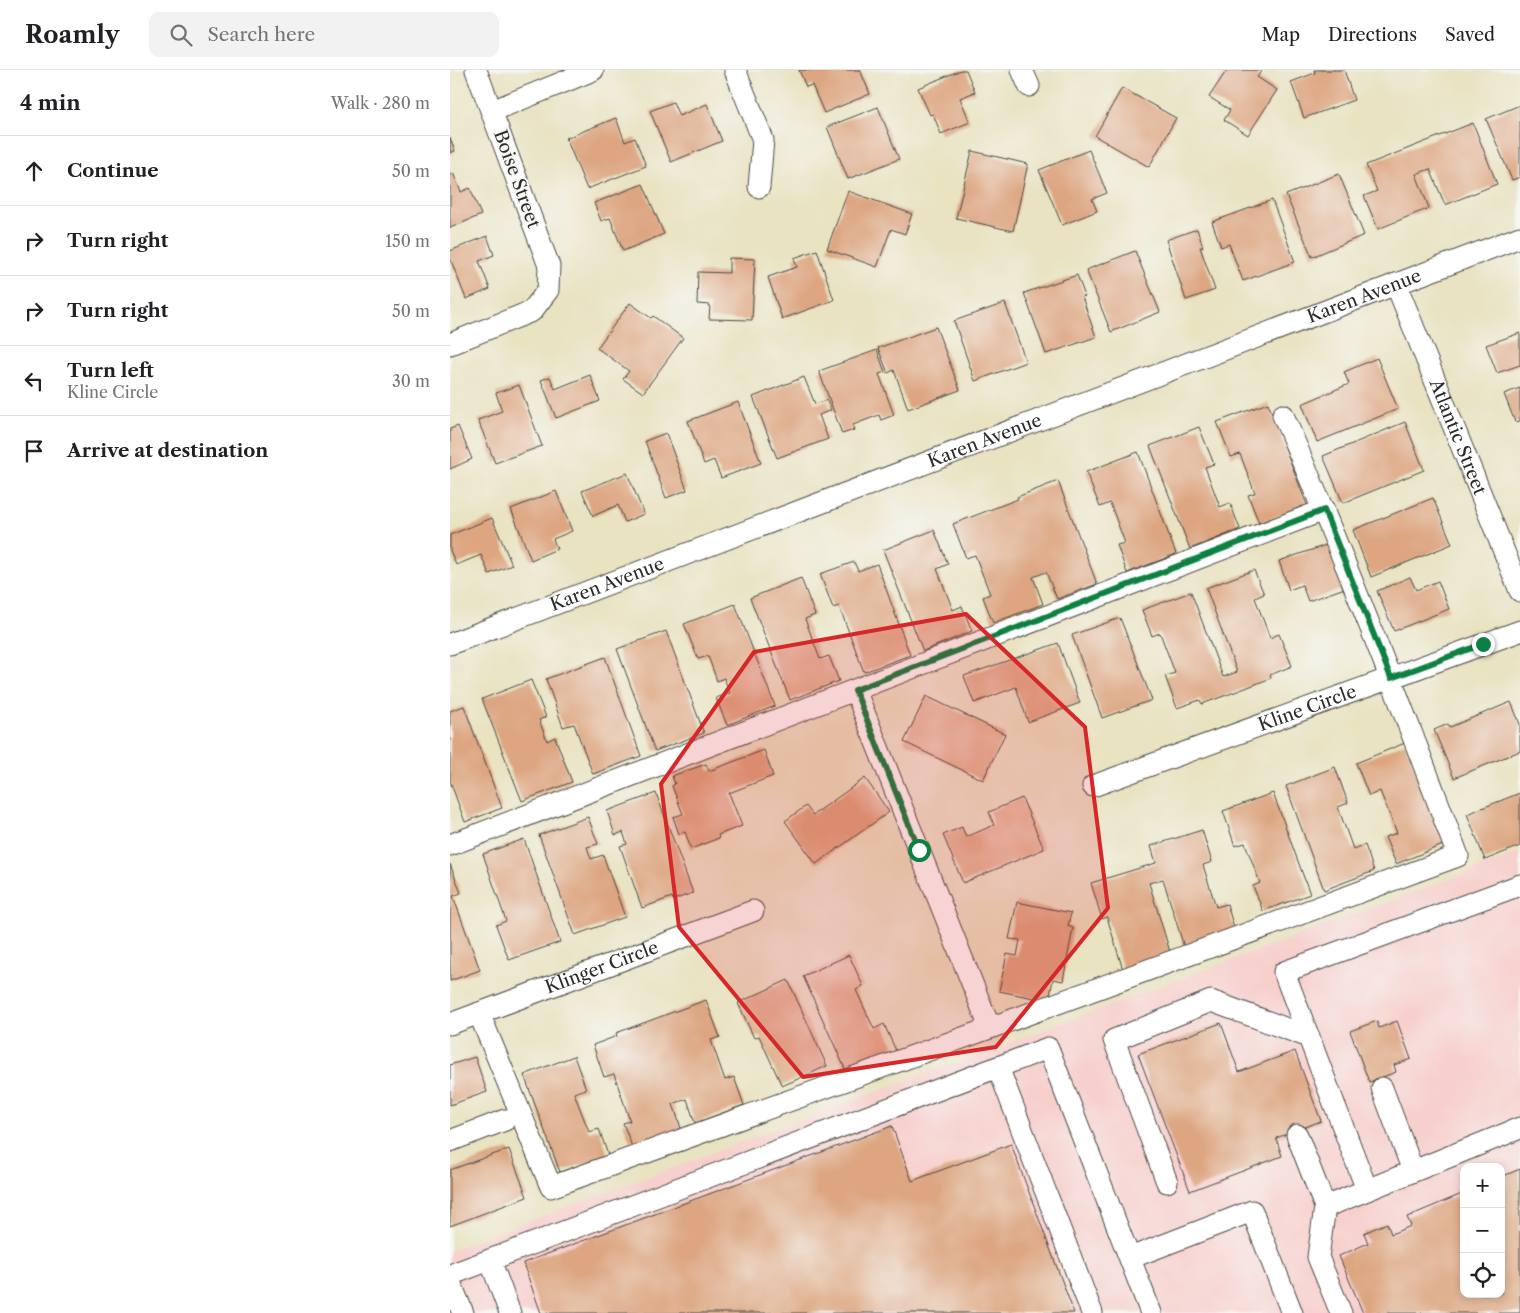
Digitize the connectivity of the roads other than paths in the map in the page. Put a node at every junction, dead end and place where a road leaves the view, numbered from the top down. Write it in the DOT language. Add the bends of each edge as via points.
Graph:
graph roads {
  1 [pos="476,70"];
  2 [pos="593,70"];
  3 [pos="734,70"];
  4 [pos="492,111"];
  5 [pos="759,187"];
  6 [pos="1520,237"];
  7 [pos="1396,284"];
  8 [pos="450,344"];
  9 [pos="1283,415"];
  10 [pos="1324,510"];
  11 [pos="1520,591"];
  12 [pos="1520,631"];
  13 [pos="450,644"];
  14 [pos="1391,678"];
  15 [pos="855,690"];
  16 [pos="1094,786"];
  17 [pos="450,845"];
  18 [pos="1520,885"];
  19 [pos="753,911"];
  20 [pos="479,1013"];
  21 [pos="450,1024"];
  22 [pos="990,1028"];
  23 [pos="1309,1037"];
  24 [pos="998,1067"];
  25 [pos="1382,1088"];
  26 [pos="505,1120"];
  27 [pos="1520,1128"];
  28 [pos="1297,1135"];
  29 [pos="450,1140"];
  30 [pos="1413,1171"];
  31 [pos="1167,1182"];
  32 [pos="1367,1190"];
  33 [pos="1325,1206"];
  34 [pos="1130,1258"];
  35 [pos="490,1260"];
  36 [pos="450,1275"];
  37 [pos="450,1282"];
  38 [pos="463,1313"];
  39 [pos="510,1313"];
  40 [pos="1092,1313"];
  41 [pos="1151,1313"];
  42 [pos="1292,1313"];
  43 [pos="1341,1313"];
  1 -- 4 [label="street, Boise Street"];
  2 -- 4 [label="street"];
  3 -- 5 [label="street" via="763,140"];
  4 -- 8 [label="street, Boise Street" via="549,266 548,290 532,311"];
  6 -- 7 [label="street, Karen Avenue"];
  7 -- 11 [label="street, Atlantic Street"];
  7 -- 13 [label="street, Karen Avenue"];
  9 -- 10 [label="street"];
  10 -- 14 [label="street"];
  10 -- 15 [label="street"];
  12 -- 14 [label="street, Kline Circle"];
  14 -- 16 [label="street, Kline Circle"];
  14 -- 22 [label="street" via="1458,856"];
  15 -- 17 [label="street"];
  15 -- 22 [label="street"];
  18 -- 23 [label="street" via="1284,972"];
  19 -- 20 [label="street, Klinger Circle"];
  20 -- 21 [label="street, Klinger Circle"];
  20 -- 22 [label="street" via="551,1187"];
  23 -- 31 [label="street" via="1211,1001 1114,1040"];
  23 -- 32 [label="street"];
  24 -- 34 [label="street" via="1048,1048"];
  24 -- 35 [label="street"];
  24 -- 40 [label="street"];
  25 -- 30 [label="street"];
  26 -- 29 [label="street"];
  27 -- 30 [label="street"];
  28 -- 33 [label="street"];
  30 -- 32 [label="street"];
  32 -- 33 [label="street"];
  33 -- 43 [label="street" via="1318,1257"];
  34 -- 41 [label="street"];
  34 -- 42 [label="street" via="1252,1211"];
  35 -- 36 [label="street"];
  35 -- 39 [label="street"];
  37 -- 38 [label="street"];
}
